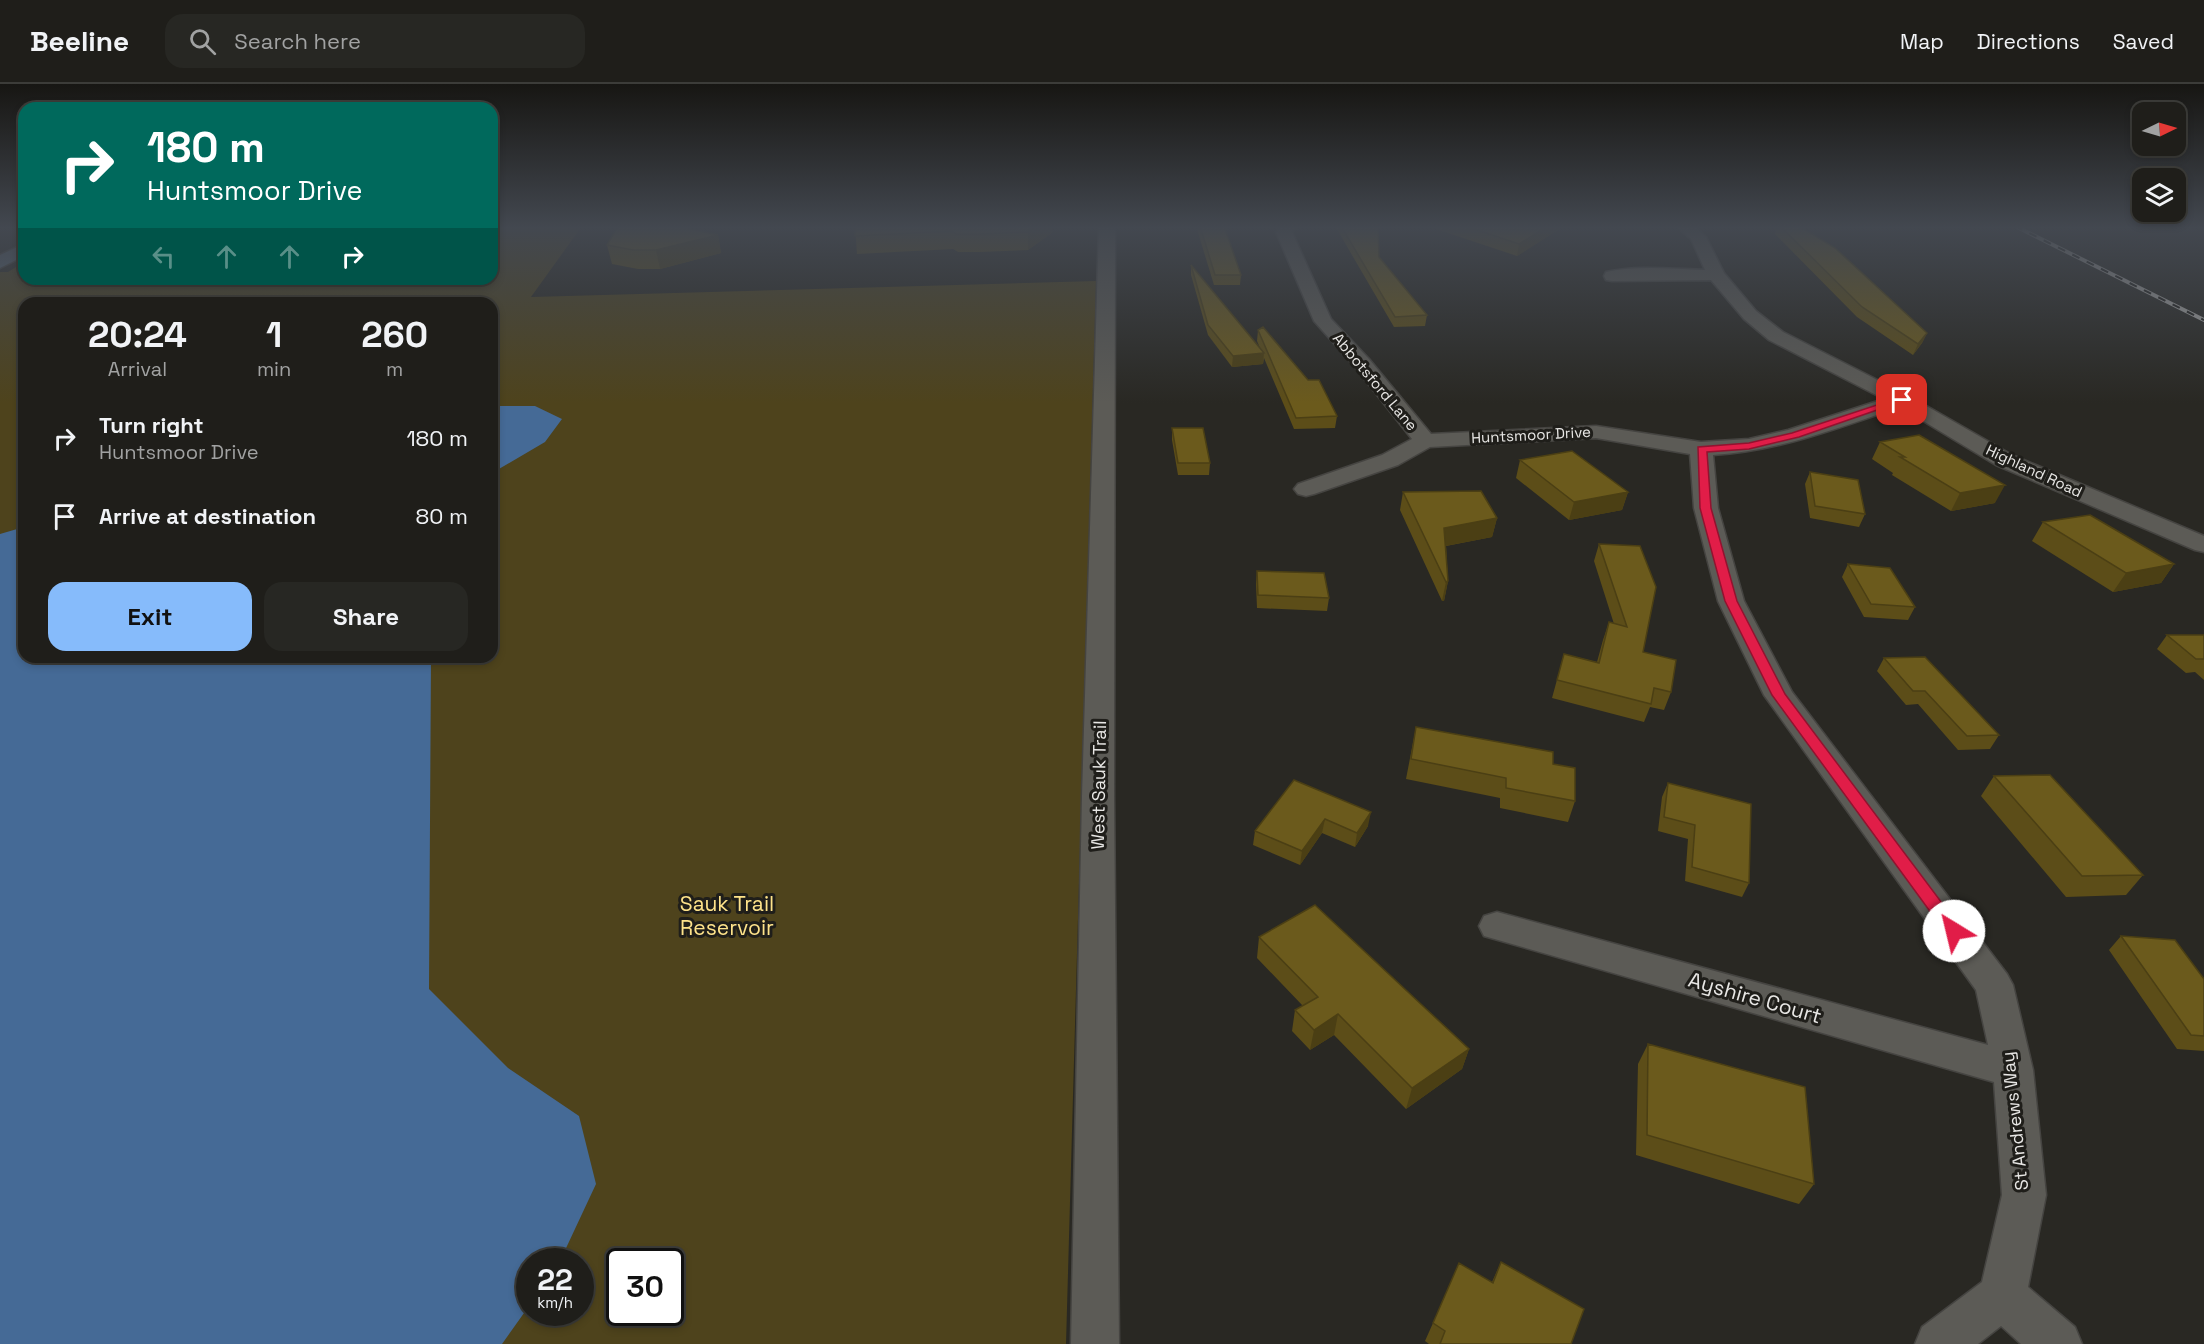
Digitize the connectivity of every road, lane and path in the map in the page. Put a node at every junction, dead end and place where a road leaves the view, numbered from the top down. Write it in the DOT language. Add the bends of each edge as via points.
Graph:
graph roads {
  1 [pos="1106,285"];
  2 [pos="1307,285"];
  3 [pos="1724,285"];
  4 [pos="1902,400"];
  5 [pos="1425,441"];
  6 [pos="1701,449"];
  7 [pos="1306,489"];
  8 [pos="2204,545"];
  9 [pos="1497,926"];
  10 [pos="2013,1070"];
  11 [pos="2002,1296"];
  12 [pos="1095,1344"];
  13 [pos="1940,1344"];
  14 [pos="2058,1344"];
  1 -- 12 [label="street, West Sauk Trail"];
  2 -- 5 [label="street, Abbotsford Lane" via="1323,321"];
  3 -- 4 [label="street, Highland Road" via="1750,315 1776,336"];
  4 -- 6 [label="street, Huntsmoor Drive" via="1796,435 1749,446"];
  4 -- 8 [label="street, Highland Road" via="2004,460"];
  5 -- 6 [label="street, Huntsmoor Drive" via="1596,432"];
  5 -- 7 [label="street, Huntsmoor Drive" via="1390,460"];
  6 -- 10 [label="street, St Andrews Way" via="1706,508 1736,612 1779,695 1994,985"];
  9 -- 10 [label="street, Ayshire Court"];
  10 -- 11 [label="street, St Andrews Way" via="2024,1195"];
  11 -- 13 [label="street"];
  11 -- 14 [label="street"];
}
